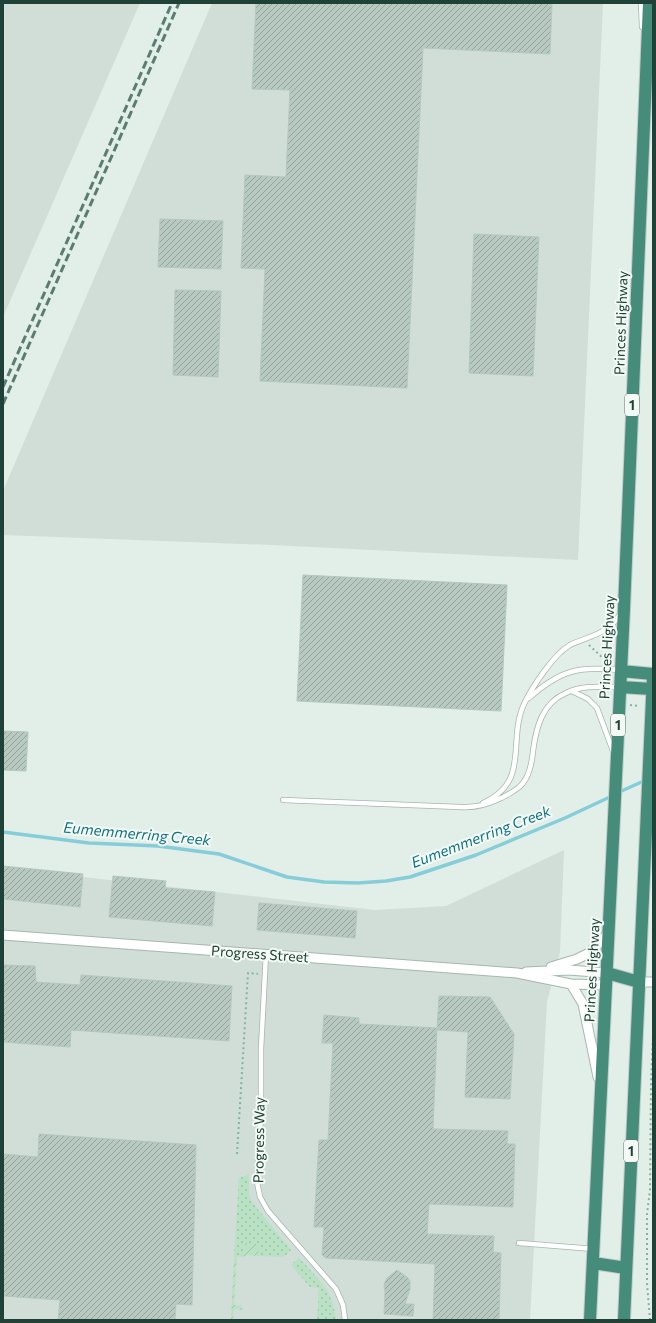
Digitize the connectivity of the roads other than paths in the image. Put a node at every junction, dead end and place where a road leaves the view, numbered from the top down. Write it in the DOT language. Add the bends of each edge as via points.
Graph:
graph roads {
  1 [pos="641,3"];
  2 [pos="649,3"];
  3 [pos="645,95"];
  4 [pos="648,139"];
  5 [pos="624,609"];
  6 [pos="620,671"];
  7 [pos="653,675"];
  8 [pos="620,687"];
  9 [pos="652,689"];
  10 [pos="572,691"];
  11 [pos="525,702"];
  12 [pos="616,766"];
  13 [pos="283,800"];
  14 [pos="460,808"];
  15 [pos="608,934"];
  16 [pos="3,935"];
  17 [pos="266,954"];
  18 [pos="538,971"];
  19 [pos="607,972"];
  20 [pos="517,973"];
  21 [pos="639,982"];
  22 [pos="653,982"];
  23 [pos="571,984"];
  24 [pos="606,986"];
  25 [pos="601,1091"];
  26 [pos="519,1243"];
  27 [pos="594,1248"];
  28 [pos="593,1263"];
  29 [pos="626,1268"];
  30 [pos="344,1320"];
  31 [pos="590,1320"];
  32 [pos="624,1320"];
  1 -- 3 [label="lane, Princes Highway"];
  2 -- 3 [label="highway, Princes Highway / 1"];
  3 -- 4 [label="highway, Princes Highway / 1"];
  4 -- 5 [label="highway, Princes Highway / 1"];
  5 -- 6 [label="highway, Princes Highway / 1"];
  5 -- 11 [label="lane" via="608,628 560,652"];
  6 -- 7 [label="highway"];
  6 -- 8 [label="highway, Princes Highway / 1"];
  6 -- 11 [label="lane" via="594,668 569,672 550,681"];
  7 -- 9 [label="highway, 1"];
  8 -- 9 [label="highway"];
  8 -- 10 [label="lane" via="591,687"];
  8 -- 12 [label="highway, Princes Highway / 1"];
  9 -- 21 [label="highway, 1"];
  10 -- 12 [label="lane" via="588,699 597,708"];
  10 -- 14 [label="lane" via="556,698 539,721 528,776 520,787 482,806"];
  11 -- 14 [label="lane" via="519,718 514,771 508,782 501,792 489,800"];
  12 -- 15 [label="highway, Princes Highway / 1"];
  13 -- 14 [label="lane"];
  15 -- 18 [label="street" via="589,954"];
  15 -- 19 [label="highway, Princes Highway / 1"];
  16 -- 17 [label="street, Progress Street"];
  17 -- 20 [label="street, Progress Street"];
  17 -- 30 [label="lane, Progress Way" via="258,1190 268,1211 336,1289 343,1305"];
  18 -- 19 [label="street, Progress Street"];
  18 -- 20 [label="street, Progress Street"];
  19 -- 21 [label="highway"];
  19 -- 24 [label="highway, Princes Highway / 1"];
  20 -- 23 [label="street, Progress Street"];
  21 -- 22 [label="street"];
  21 -- 24 [label="highway"];
  21 -- 29 [label="highway, 1"];
  23 -- 24 [label="street, Progress Street"];
  23 -- 25 [label="street" via="583,1004"];
  24 -- 25 [label="highway, Princes Highway / 1"];
  25 -- 27 [label="highway, Princes Highway / 1"];
  26 -- 27 [label="lane"];
  27 -- 28 [label="highway, Princes Highway / 1"];
  28 -- 29 [label="highway"];
  28 -- 31 [label="highway, Princes Highway / 1"];
  29 -- 32 [label="highway, 1"];
}
